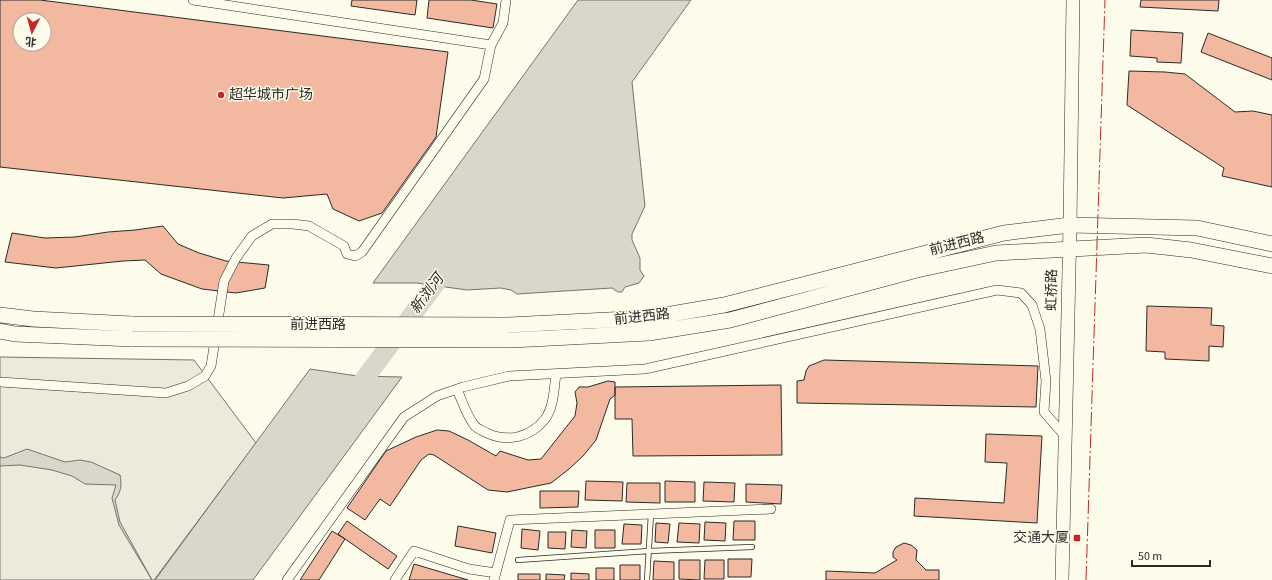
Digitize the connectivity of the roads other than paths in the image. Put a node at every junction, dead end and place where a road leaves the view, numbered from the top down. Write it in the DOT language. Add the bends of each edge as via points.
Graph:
graph roads {
  1 [pos="193,0"];
  2 [pos="506,0"];
  3 [pos="1073,0"];
  4 [pos="491,45"];
  5 [pos="1070,225"];
  6 [pos="1272,244"];
  7 [pos="1069,249"];
  8 [pos="1272,266"];
  9 [pos="0,315"];
  10 [pos="649,326"];
  11 [pos="0,331"];
  12 [pos="132,331"];
  13 [pos="556,374"];
  14 [pos="0,382"];
  15 [pos="457,388"];
  16 [pos="1065,436"];
  17 [pos="771,509"];
  18 [pos="651,514"];
  19 [pos="752,547"];
  20 [pos="649,551"];
  21 [pos="518,560"];
  22 [pos="495,576"];
  23 [pos="287,580"];
  24 [pos="395,580"];
  25 [pos="647,580"];
  26 [pos="1062,580"];
  1 -- 4 [label="street"];
  2 -- 4 [label="street" via="503,23"];
  3 -- 5 [label="street, 虹桥路"];
  4 -- 14 [label="street" via="484,79 362,252 355,256 347,254 344,246 309,226 272,224 252,236 224,281 211,366 205,376 188,386 166,393"];
  5 -- 6 [label="main road, 前进西路" via="1197,228"];
  5 -- 7 [label="street, 虹桥路"];
  5 -- 10 [label="main road, 前进西路" via="1004,233"];
  7 -- 8 [label="main road, 前进西路" via="1146,245 1190,250"];
  7 -- 10 [label="main road, 前进西路" via="996,254 917,270 730,320"];
  7 -- 16 [label="street, 虹桥路"];
  9 -- 12 [label="main road, 前进西路"];
  10 -- 12 [label="main road, 前进西路, bridge"];
  11 -- 12 [label="main road, 前进西路" via="15,334"];
  13 -- 15 [label="street" via="509,376"];
  13 -- 15 [label="street" via="546,418 524,436 509,439 475,427 464,409"];
  13 -- 16 [label="street" via="645,369 997,290 1021,293 1032,305 1040,329 1046,381 1044,412"];
  15 -- 23 [label="street" via="437,396 404,417"];
  16 -- 26 [label="street, 虹桥路"];
  17 -- 18 [label="street"];
  18 -- 20 [label="lane"];
  18 -- 22 [label="street" via="510,520"];
  19 -- 20 [label="lane"];
  20 -- 21 [label="lane"];
  20 -- 25 [label="lane"];
  22 -- 24 [label="street" via="414,551"];
}
